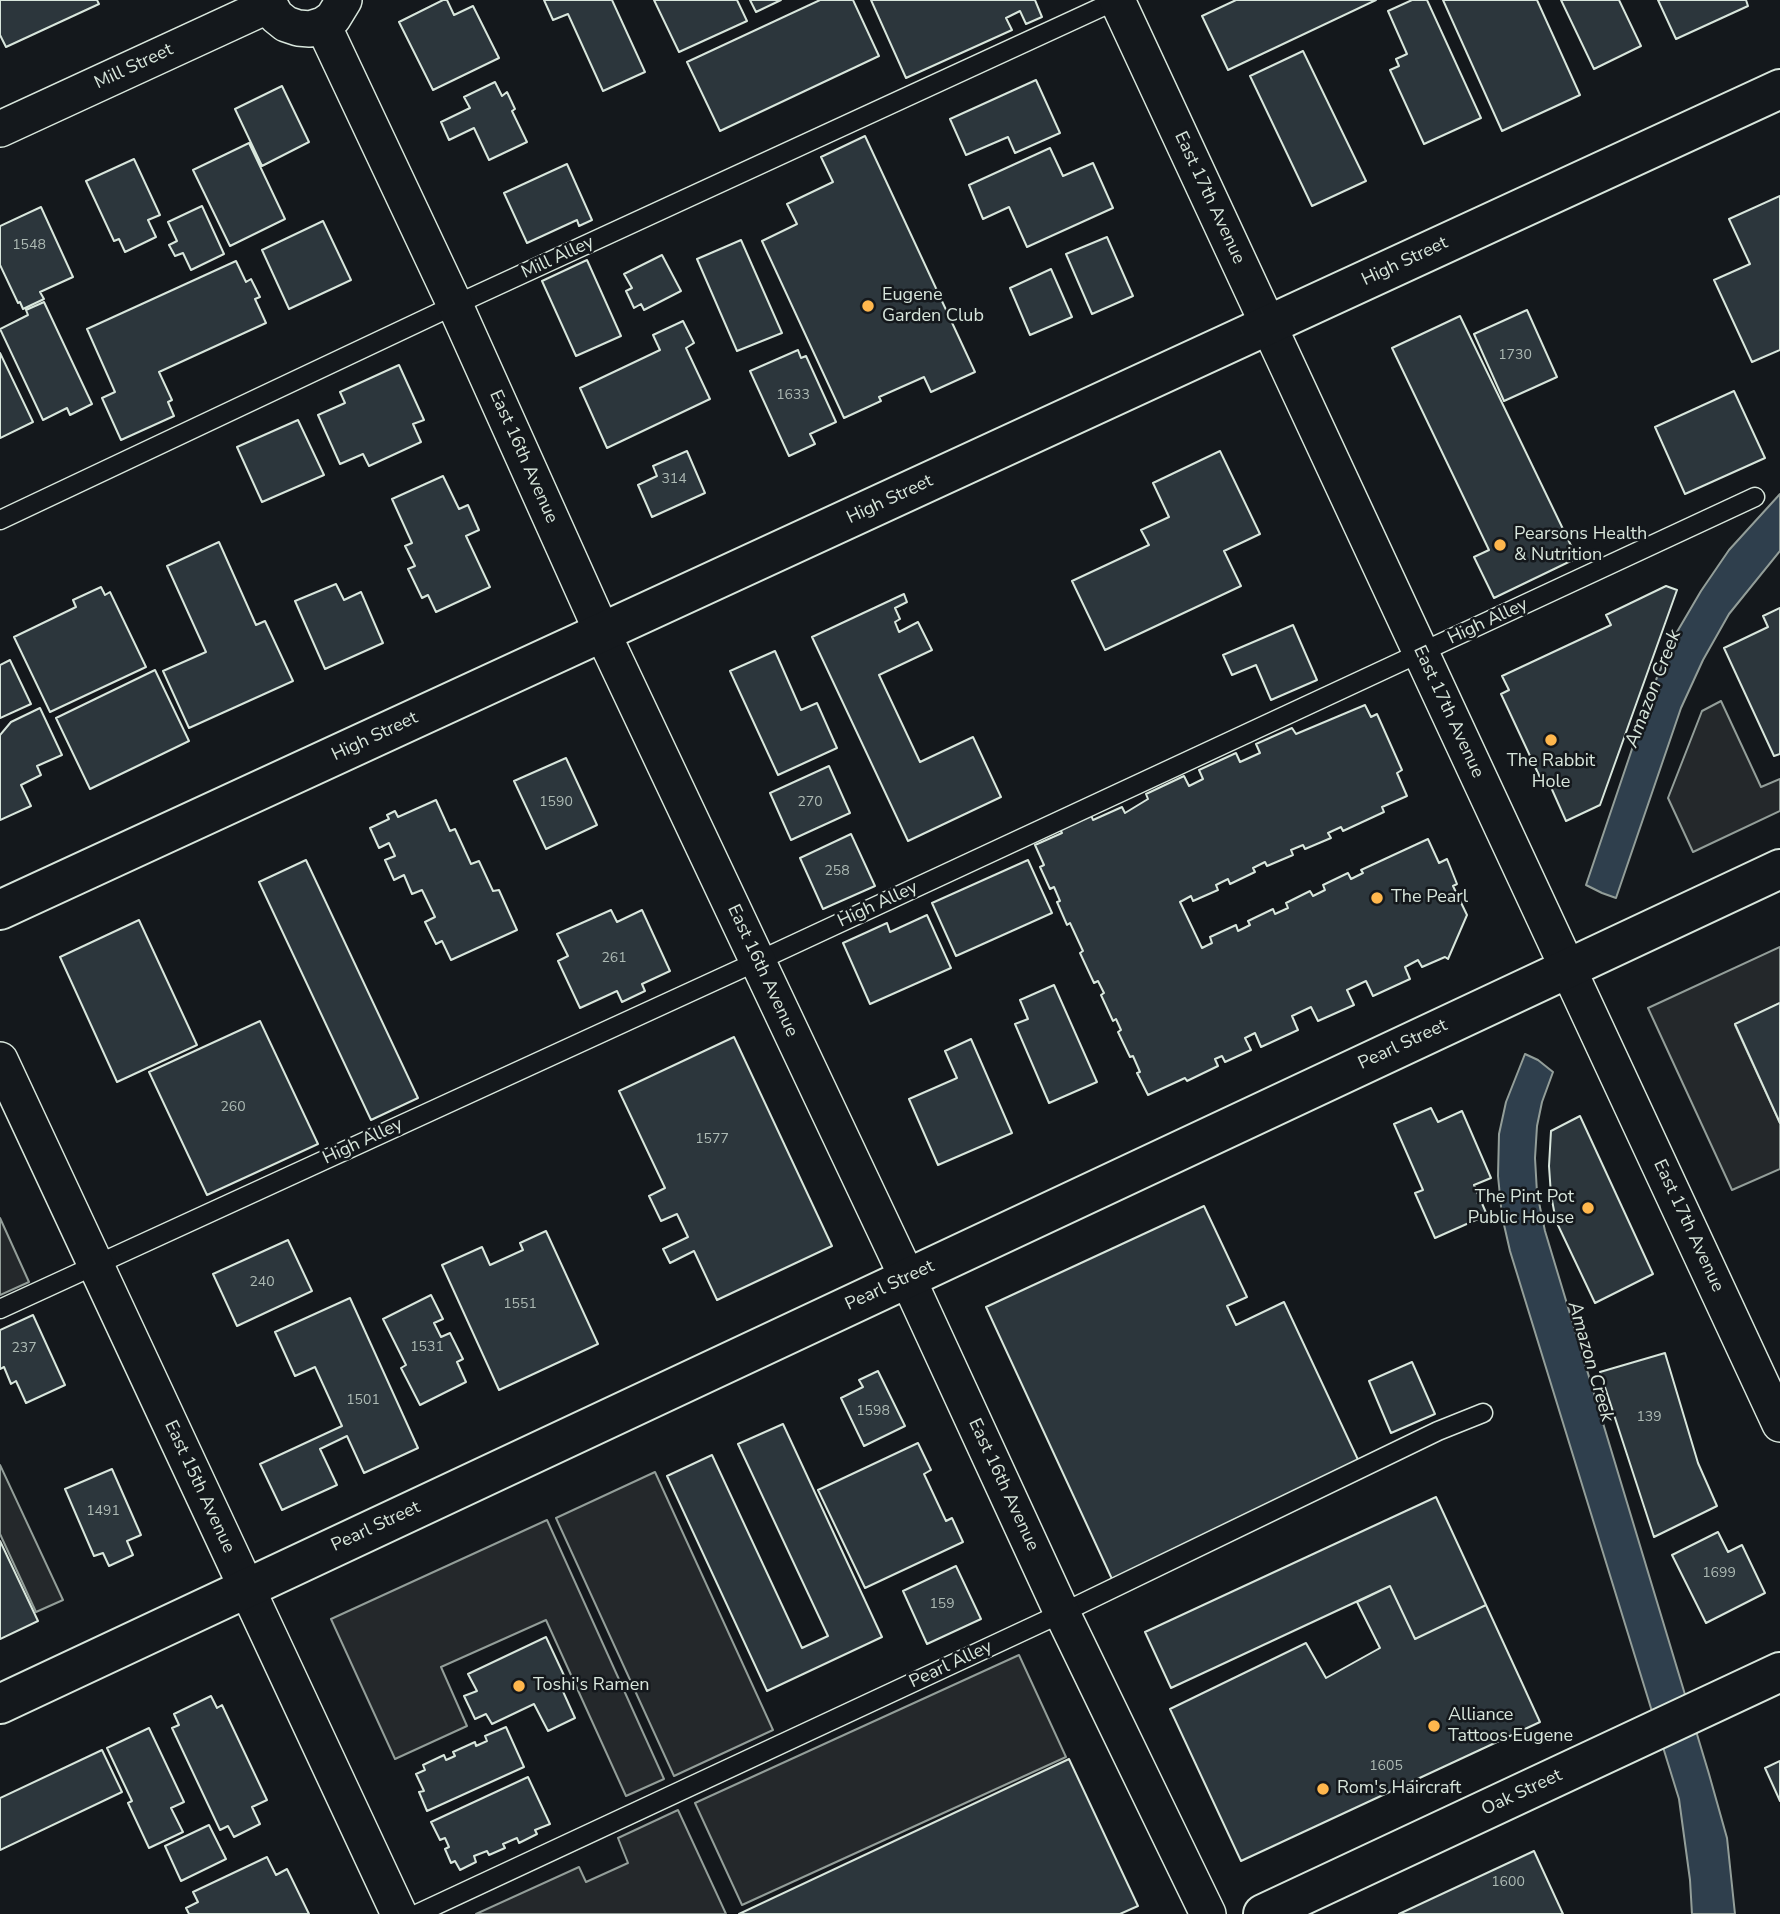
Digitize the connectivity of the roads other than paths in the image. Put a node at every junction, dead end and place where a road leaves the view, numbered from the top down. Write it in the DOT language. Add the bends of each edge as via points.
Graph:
graph roads {
  1 [pos="1117,0"];
  2 [pos="268,2"];
  3 [pos="333,13"];
  4 [pos="1780,89"];
  5 [pos="0,129"];
  6 [pos="455,306"];
  7 [pos="1268,325"];
  8 [pos="1755,497"];
  9 [pos="0,520"];
  10 [pos="602,632"];
  11 [pos="1420,653"];
  12 [pos="1780,869"];
  13 [pos="0,911"];
  14 [pos="758,961"];
  15 [pos="1568,968"];
  16 [pos="0,1060"];
  17 [pos="96,1265"];
  18 [pos="907,1278"];
  19 [pos="0,1309"];
  20 [pos="1483,1413"];
  21 [pos="1780,1424"];
  22 [pos="246,1588"];
  23 [pos="1062,1613"];
  24 [pos="1780,1672"];
  25 [pos="0,1704"];
  26 [pos="399,1914"];
  27 [pos="417,1914"];
  28 [pos="1208,1914"];
  29 [pos="1263,1914"];
  1 -- 6 [label="lane, Mill Alley"];
  1 -- 7 [label="street, East 17th Avenue"];
  2 -- 3 [label="street" via="276,16 298,28 310,29"];
  2 -- 5 [label="street, Mill Street"];
  3 -- 6 [label="street, East 16th Avenue"];
  4 -- 7 [label="main road, High Street"];
  6 -- 9 [label="lane, Mill Alley"];
  6 -- 10 [label="street, East 16th Avenue"];
  7 -- 10 [label="main road, High Street"];
  7 -- 11 [label="street, East 17th Avenue"];
  8 -- 11 [label="lane, High Alley"];
  10 -- 13 [label="main road, High Street"];
  10 -- 14 [label="street, East 16th Avenue"];
  11 -- 14 [label="lane, High Alley"];
  11 -- 15 [label="street, East 17th Avenue"];
  12 -- 15 [label="main road, Pearl Street"];
  14 -- 17 [label="lane, High Alley"];
  14 -- 18 [label="street, East 16th Avenue"];
  15 -- 18 [label="main road, Pearl Street"];
  15 -- 21 [label="street, East 17th Avenue"];
  16 -- 17 [label="street, East 15th Avenue"];
  17 -- 19 [label="lane, High Alley"];
  17 -- 22 [label="street, East 15th Avenue"];
  18 -- 22 [label="main road, Pearl Street"];
  18 -- 23 [label="street, East 16th Avenue"];
  20 -- 23 [label="lane, Pearl Alley"];
  22 -- 25 [label="main road, Pearl Street"];
  22 -- 26 [label="street, East 15th Avenue"];
  23 -- 27 [label="lane, Pearl Alley"];
  23 -- 28 [label="street, East 16th Avenue"];
  24 -- 29 [label="main road, Oak Street"];
}
